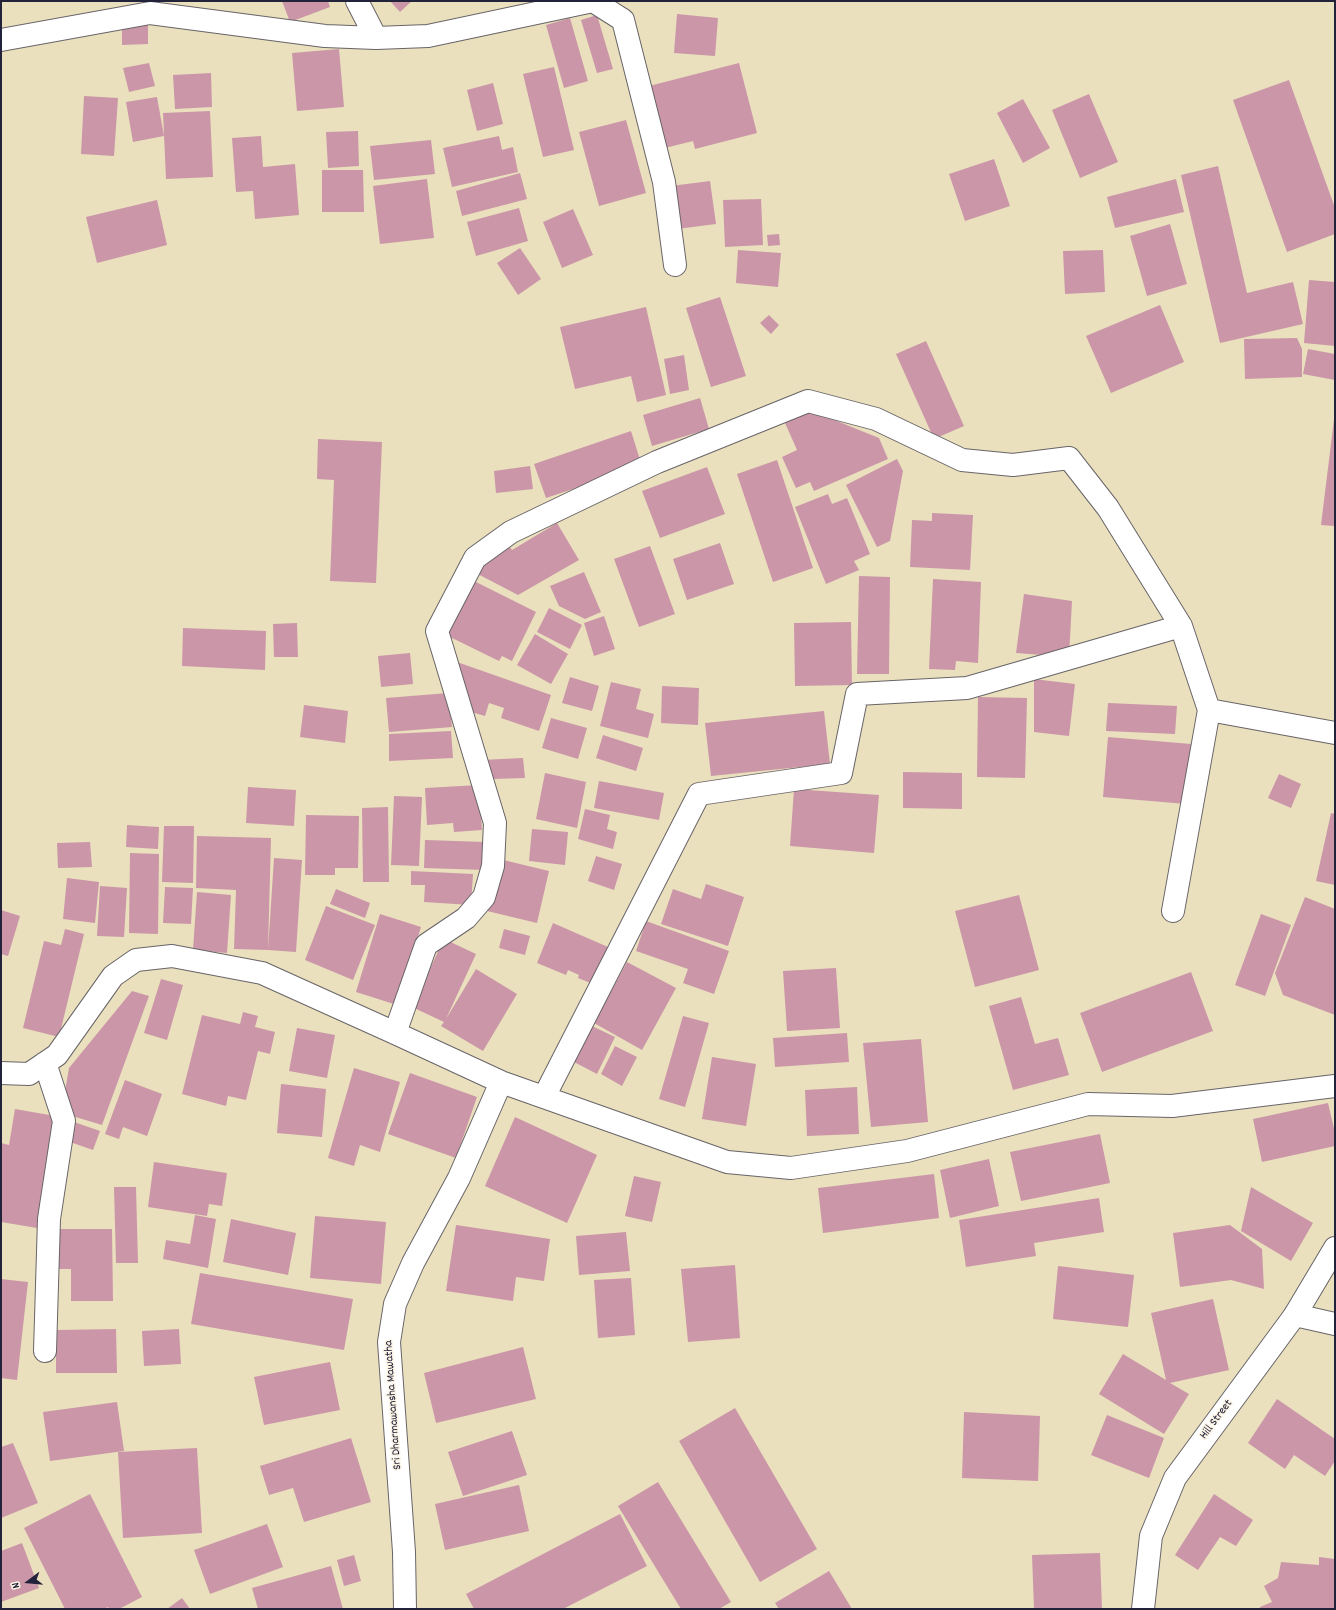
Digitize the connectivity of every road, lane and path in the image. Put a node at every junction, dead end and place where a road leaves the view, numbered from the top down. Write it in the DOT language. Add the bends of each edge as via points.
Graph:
graph roads {
  1 [pos="357,1"];
  2 [pos="376,38"];
  3 [pos="1,40"];
  4 [pos="675,265"];
  5 [pos="1181,626"];
  6 [pos="1209,710"];
  7 [pos="1335,733"];
  8 [pos="1173,911"];
  9 [pos="396,1033"];
  10 [pos="45,1063"];
  11 [pos="1,1073"];
  12 [pos="501,1082"];
  13 [pos="1335,1086"];
  14 [pos="544,1097"];
  15 [pos="1335,1248"];
  16 [pos="1295,1315"];
  17 [pos="1335,1324"];
  18 [pos="45,1351"];
  19 [pos="405,1609"];
  20 [pos="1143,1609"];
  1 -- 2 [label="street"];
  2 -- 3 [label="street" via="325,36 150,13"];
  2 -- 4 [label="street" via="428,36 593,1 623,20 664,182"];
  5 -- 6 [label="street"];
  5 -- 9 [label="street" via="1108,508 1069,458 1014,465 962,460 876,419 808,401 658,462 511,532 475,558 437,631 495,823 493,866 484,896 466,918 426,945"];
  5 -- 14 [label="street" via="967,688 857,694 841,773 699,794"];
  6 -- 7 [label="street"];
  6 -- 8 [label="street"];
  9 -- 10 [label="street" via="262,973 172,956 136,960 112,976 57,1055"];
  9 -- 12 [label="street"];
  10 -- 11 [label="street" via="29,1074"];
  10 -- 18 [label="street" via="64,1121 49,1219"];
  12 -- 14 [label="street"];
  12 -- 19 [label="street, Sri Dharmawansha Mawatha" via="459,1178 394,1304 389,1342 404,1552"];
  13 -- 14 [label="street" via="1172,1106 1088,1104 908,1151 791,1168 727,1162"];
  15 -- 16 [label="street, Hill Street"];
  16 -- 17 [label="street"];
  16 -- 20 [label="street, Hill Street" via="1176,1478 1152,1536"];
}
